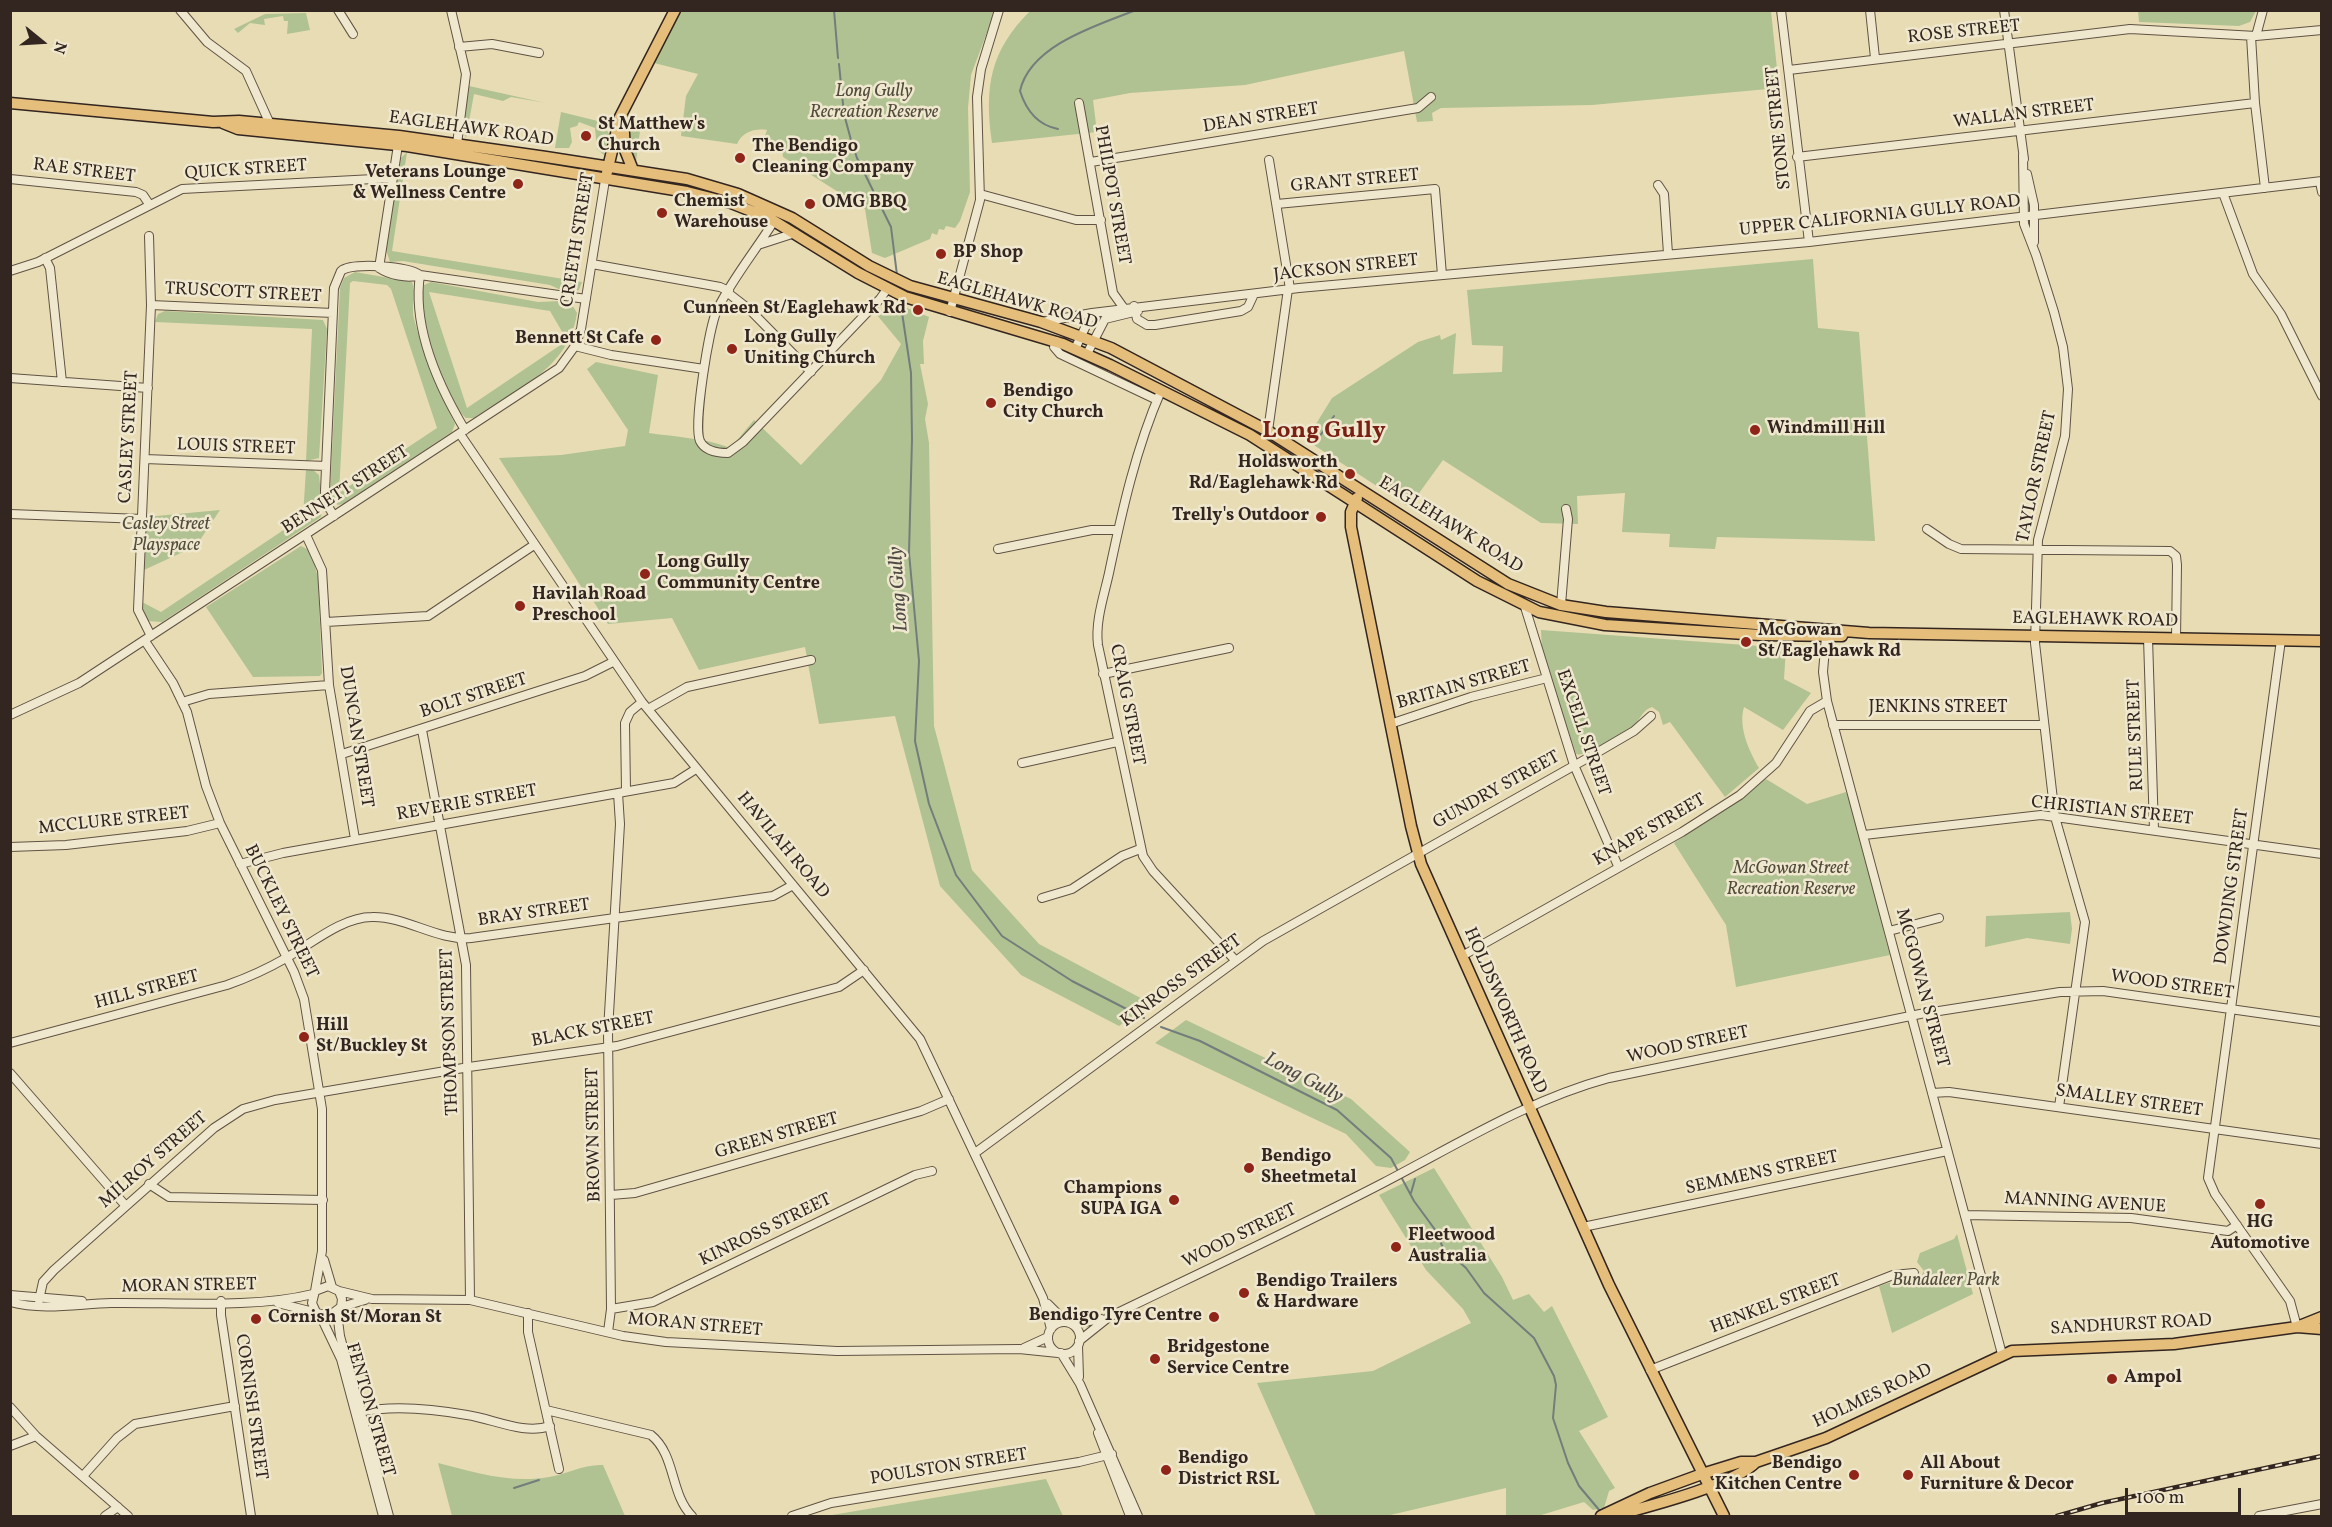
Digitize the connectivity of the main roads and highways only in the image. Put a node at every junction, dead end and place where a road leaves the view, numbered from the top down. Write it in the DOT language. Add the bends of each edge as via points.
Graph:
graph roads {
  1 [pos="675,10"];
  2 [pos="10,103"];
  3 [pos="622,112"];
  4 [pos="399,140"];
  5 [pos="608,166"];
  6 [pos="633,170"];
  7 [pos="605,180"];
  8 [pos="894,286"];
  9 [pos="1111,348"];
  10 [pos="1159,395"];
  11 [pos="1361,490"];
  12 [pos="1354,502"];
  13 [pos="1826,633"];
  14 [pos="2322,641"];
  15 [pos="2322,1317"];
  16 [pos="2297,1327"];
  17 [pos="2322,1329"];
  18 [pos="2002,1354"];
  19 [pos="1756,1462"];
  20 [pos="1702,1474"];
  21 [pos="1709,1486"];
  22 [pos="1607,1515"];
  23 [pos="1724,1516"];
  1 -- 3 [label="main road, CREETH STREET"];
  2 -- 4 [label="main road, EAGLEHAWK ROAD" via="222,123 239,121 271,128"];
  3 -- 5 [label="main road, CREETH STREET"];
  3 -- 6 [label="main road" via="625,150"];
  4 -- 5 [label="main road, EAGLEHAWK ROAD" via="457,144"];
  4 -- 7 [label="main road, EAGLEHAWK ROAD"];
  5 -- 6 [label="main road, EAGLEHAWK ROAD"];
  5 -- 7 [label="main road, CREETH STREET"];
  6 -- 8 [label="main road, EAGLEHAWK ROAD" via="711,185 765,205"];
  7 -- 8 [label="main road, EAGLEHAWK ROAD" via="731,203 774,221"];
  8 -- 9 [label="main road, EAGLEHAWK ROAD" via="1041,322"];
  8 -- 10 [label="main road, EAGLEHAWK ROAD" via="905,297 1075,349"];
  9 -- 10 [label="main road" via="1159,382"];
  9 -- 11 [label="main road, EAGLEHAWK ROAD" via="1268,431"];
  10 -- 12 [label="main road, EAGLEHAWK ROAD" via="1250,435"];
  11 -- 12 [label="main road, HOLDSWORTH ROAD"];
  11 -- 13 [label="main road, EAGLEHAWK ROAD" via="1497,578 1561,605"];
  12 -- 13 [label="main road, EAGLEHAWK ROAD" via="1477,581 1526,607 1590,624"];
  12 -- 20 [label="main road, HOLDSWORTH ROAD" via="1351,527 1417,853 1583,1227"];
  13 -- 14 [label="main road, EAGLEHAWK ROAD"];
  15 -- 16 [label="main road, SANDHURST ROAD"];
  16 -- 17 [label="main road, SANDHURST ROAD"];
  16 -- 18 [label="main road, SANDHURST ROAD" via="2174,1344 2030,1349"];
  18 -- 19 [label="main road, HOLMES ROAD" via="1826,1438"];
  19 -- 20 [label="main road, HOLMES ROAD" via="1741,1462"];
  19 -- 21 [label="main road, HOLMES ROAD" via="1741,1474"];
  20 -- 21 [label="main road, HOLDSWORTH ROAD"];
  20 -- 22 [label="main road, HOLMES ROAD" via="1650,1492"];
  21 -- 22 [label="main road, HOLMES ROAD"];
  21 -- 23 [label="main road, HOLDSWORTH ROAD"];
}
